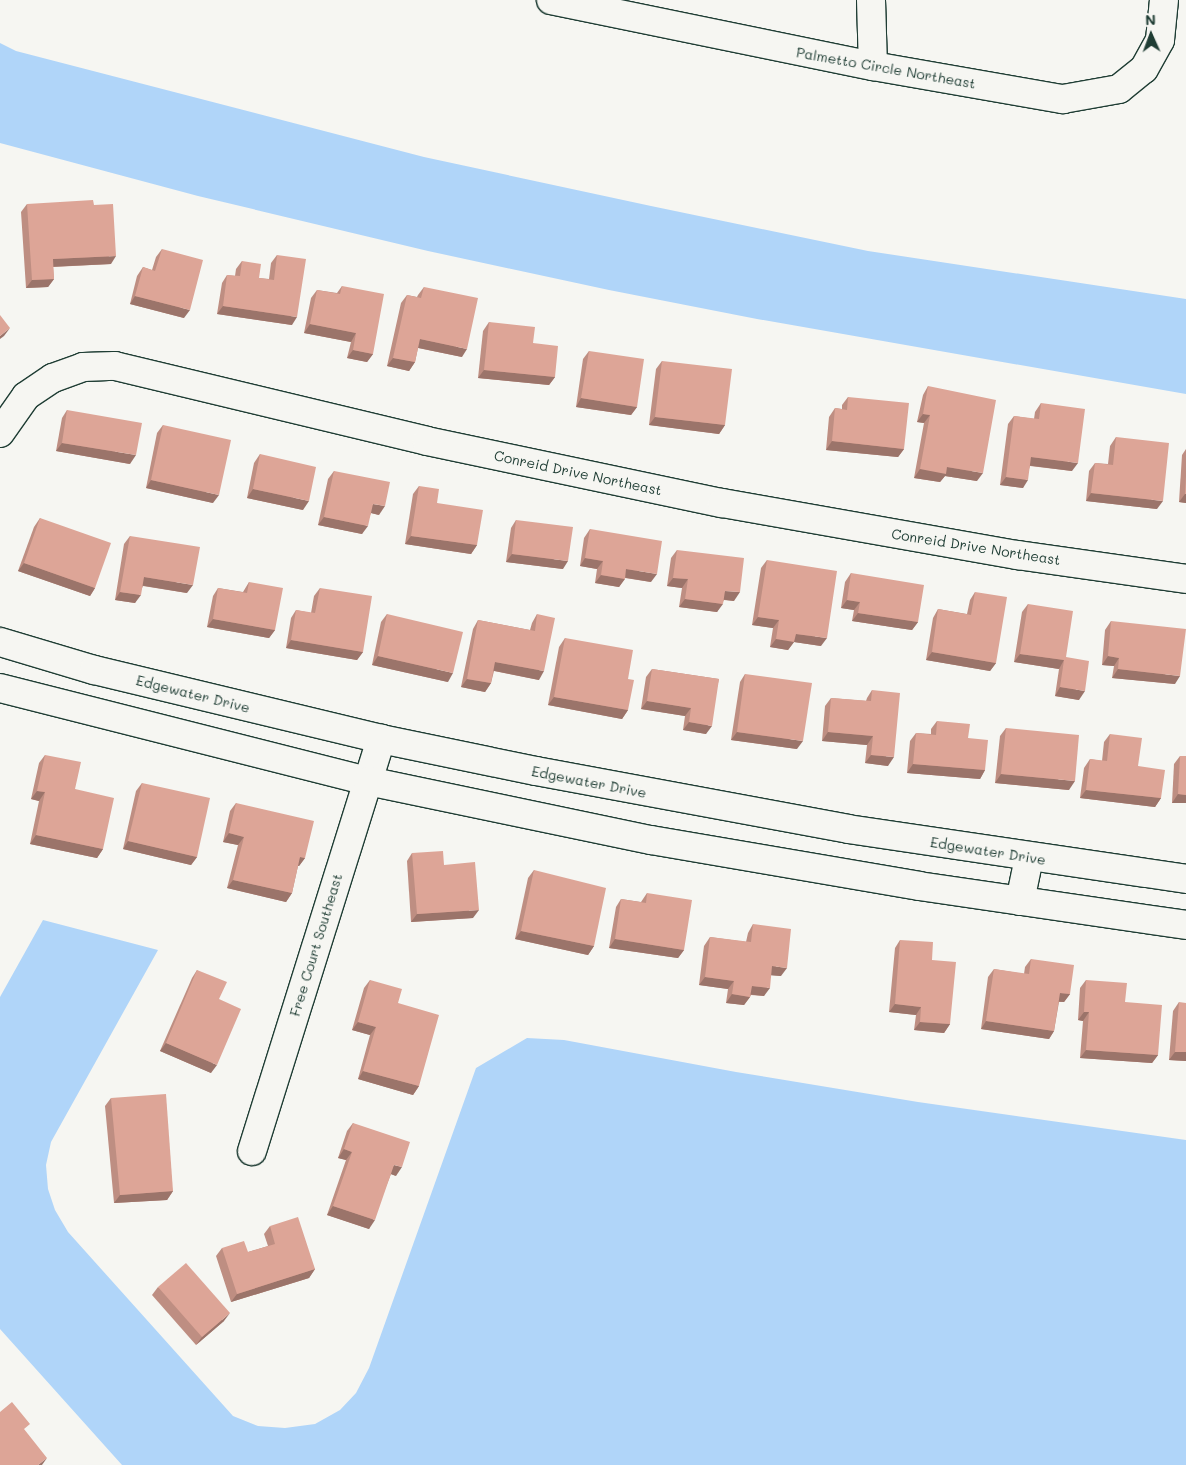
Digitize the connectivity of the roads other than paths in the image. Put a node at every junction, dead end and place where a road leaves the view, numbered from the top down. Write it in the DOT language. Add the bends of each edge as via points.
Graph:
graph roads {
  1 [pos="551,0"];
  2 [pos="871,0"];
  3 [pos="1164,0"];
  4 [pos="873,66"];
  5 [pos="0,433"];
  6 [pos="1186,579"];
  7 [pos="0,642"];
  8 [pos="0,688"];
  9 [pos="381,739"];
  10 [pos="368,781"];
  11 [pos="1029,858"];
  12 [pos="1186,879"];
  13 [pos="1020,901"];
  14 [pos="1186,925"];
  15 [pos="252,1151"];
  1 -- 4 [label="street, Palmetto Circle Northeast"];
  2 -- 4 [label="street"];
  3 -- 4 [label="street, Palmetto Circle Northeast" via="1160,40 1144,69 1119,89 1063,99"];
  5 -- 6 [label="street, Conreid Drive Northeast" via="26,396 53,378 83,367 115,366 427,441 639,487 870,530"];
  7 -- 9 [label="street, Edgewater Drive" via="94,670"];
  8 -- 10 [label="street"];
  9 -- 10 [label="street, Free Court Southeast"];
  9 -- 11 [label="street, Edgewater Drive" via="692,802"];
  10 -- 13 [label="street" via="651,840"];
  10 -- 15 [label="street, Free Court Southeast"];
  11 -- 12 [label="street, Edgewater Drive"];
  11 -- 13 [label="street"];
  13 -- 14 [label="street"];
}
